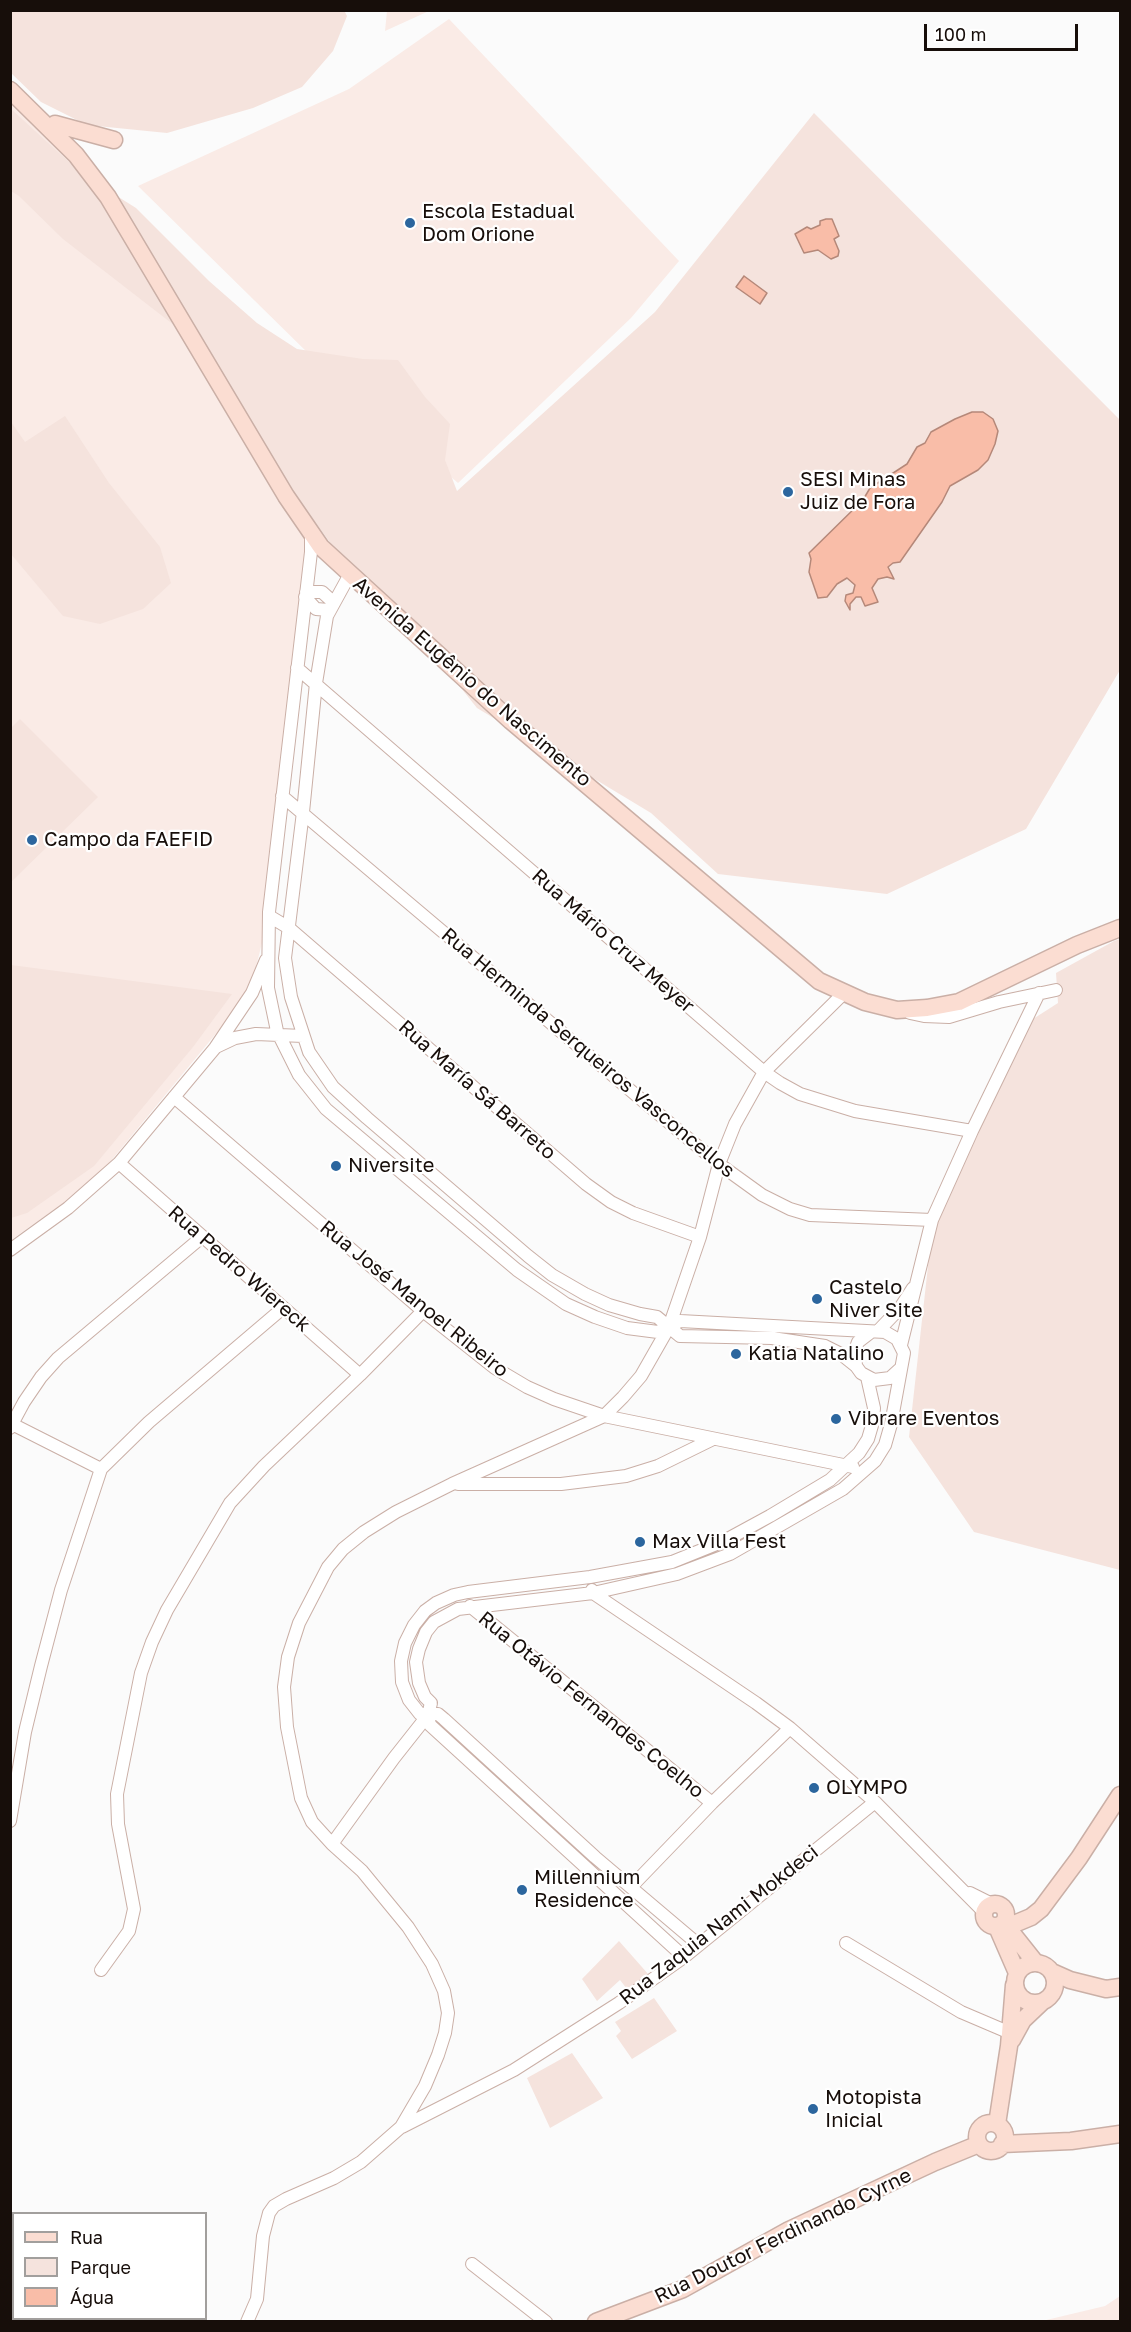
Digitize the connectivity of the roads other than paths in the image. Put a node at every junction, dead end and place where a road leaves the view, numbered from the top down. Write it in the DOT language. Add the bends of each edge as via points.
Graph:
graph roads {
  1 [pos="10,84"];
  2 [pos="10,90"];
  3 [pos="55,124"];
  4 [pos="114,140"];
  5 [pos="173,306"];
  6 [pos="311,534"];
  7 [pos="350,574"];
  8 [pos="306,595"];
  9 [pos="331,606"];
  10 [pos="297,668"];
  11 [pos="316,683"];
  12 [pos="282,796"];
  13 [pos="303,812"];
  14 [pos="269,916"];
  15 [pos="289,928"];
  16 [pos="1120,928"];
  17 [pos="268,956"];
  18 [pos="1018,975"];
  19 [pos="1056,990"];
  20 [pos="844,993"];
  21 [pos="1040,993"];
  22 [pos="897,1010"];
  23 [pos="279,1034"];
  24 [pos="303,1036"];
  25 [pos="215,1048"];
  26 [pos="764,1072"];
  27 [pos="174,1097"];
  28 [pos="367,1118"];
  29 [pos="972,1131"];
  30 [pos="354,1132"];
  31 [pos="119,1163"];
  32 [pos="719,1164"];
  33 [pos="451,1190"];
  34 [pos="438,1204"];
  35 [pos="932,1220"];
  36 [pos="202,1237"];
  37 [pos="700,1237"];
  38 [pos="10,1250"];
  39 [pos="528,1256"];
  40 [pos="517,1270"];
  41 [pos="917,1282"];
  42 [pos="283,1308"];
  43 [pos="423,1311"];
  44 [pos="741,1323"];
  45 [pos="669,1327"];
  46 [pos="875,1331"];
  47 [pos="741,1336"];
  48 [pos="901,1345"];
  49 [pos="856,1366"];
  50 [pos="901,1368"];
  51 [pos="360,1376"];
  52 [pos="867,1377"];
  53 [pos="604,1416"];
  54 [pos="11,1425"];
  55 [pos="713,1439"];
  56 [pos="847,1466"];
  57 [pos="101,1469"];
  58 [pos="866,1470"];
  59 [pos="452,1484"];
  60 [pos="770,1516"];
  61 [pos="777,1527"];
  62 [pos="696,1553"];
  63 [pos="701,1566"];
  64 [pos="590,1577"];
  65 [pos="593,1593"];
  66 [pos="470,1606"];
  67 [pos="428,1715"];
  68 [pos="790,1728"];
  69 [pos="1120,1795"];
  70 [pos="875,1802"];
  71 [pos="712,1803"];
  72 [pos="10,1821"];
  73 [pos="332,1844"];
  74 [pos="632,1886"];
  75 [pos="988,1908"];
  76 [pos="1003,1926"];
  77 [pos="846,1943"];
  78 [pos="699,1945"];
  79 [pos="684,1958"];
  80 [pos="1035,1962"];
  81 [pos="101,1970"];
  82 [pos="1052,1972"];
  83 [pos="1016,1979"];
  84 [pos="1120,1987"];
  85 [pos="1041,2002"];
  86 [pos="1011,2038"];
  87 [pos="997,2124"];
  88 [pos="400,2127"];
  89 [pos="1120,2134"];
  90 [pos="1002,2144"];
  91 [pos="974,2146"];
  92 [pos="472,2264"];
  93 [pos="247,2322"];
  94 [pos="546,2322"];
  95 [pos="596,2322"];
  1 -- 3 [label="street, Avenida Eugênio do Nascimento"];
  2 -- 5 [label="street, Avenida Eugênio do Nascimento" via="85,166"];
  3 -- 4 [label="street"];
  3 -- 5 [label="street, Avenida Eugênio do Nascimento" via="82,151 113,193"];
  5 -- 6 [label="street, Avenida Eugênio do Nascimento"];
  6 -- 7 [label="street, Avenida Eugênio do Nascimento"];
  6 -- 8 [label="street"];
  7 -- 9 [label="street"];
  7 -- 20 [label="street, Avenida Eugênio do Nascimento" via="511,721 735,912 819,981"];
  8 -- 9 [label="street" via="316,609"];
  8 -- 10 [label="street"];
  9 -- 11 [label="street"];
  10 -- 11 [label="street, Rua Mário Cruz Meyer"];
  10 -- 12 [label="street"];
  11 -- 13 [label="street"];
  11 -- 26 [label="street, Rua Mário Cruz Meyer"];
  12 -- 13 [label="street, Rua Herminda Serqueiros Vasconcellos"];
  12 -- 14 [label="street"];
  13 -- 15 [label="street"];
  13 -- 32 [label="street, Rua Herminda Serqueiros Vasconcellos"];
  14 -- 15 [label="street, Rua María Sá Barreto"];
  14 -- 17 [label="street"];
  15 -- 24 [label="street" via="285,958"];
  15 -- 37 [label="street, Rua María Sá Barreto" via="586,1184 633,1213"];
  16 -- 18 [label="street, Avenida Eugênio do Nascimento"];
  17 -- 23 [label="street" via="268,988"];
  17 -- 25 [label="street" via="252,993"];
  18 -- 20 [label="street, Avenida Eugênio do Nascimento" via="923,1000"];
  18 -- 22 [label="street, Avenida Eugênio do Nascimento" via="959,1002"];
  19 -- 21 [label="street"];
  20 -- 22 [label="street, Avenida Eugênio do Nascimento"];
  20 -- 26 [label="street"];
  21 -- 22 [label="street" via="949,1017"];
  21 -- 29 [label="street"];
  23 -- 24 [label="street"];
  23 -- 25 [label="street" via="235,1038"];
  23 -- 30 [label="street" via="299,1075 326,1109"];
  24 -- 28 [label="street" via="333,1087"];
  25 -- 27 [label="street"];
  26 -- 29 [label="street, Rua Mário Cruz Meyer" via="800,1094 839,1107"];
  26 -- 32 [label="street" via="735,1124"];
  27 -- 31 [label="street"];
  27 -- 43 [label="street, Rua José Manoel Ribeiro"];
  28 -- 30 [label="street"];
  28 -- 33 [label="street"];
  29 -- 35 [label="street"];
  30 -- 34 [label="street"];
  31 -- 36 [label="street, Rua Pedro Wiereck"];
  31 -- 38 [label="street" via="68,1208"];
  32 -- 35 [label="street, Rua Herminda Serqueiros Vasconcellos" via="762,1195 810,1215"];
  32 -- 37 [label="street"];
  33 -- 34 [label="street"];
  33 -- 39 [label="street"];
  34 -- 40 [label="street"];
  35 -- 41 [label="street"];
  36 -- 42 [label="street, Rua Pedro Wiereck"];
  36 -- 54 [label="street" via="58,1358 40,1377"];
  37 -- 45 [label="street"];
  39 -- 40 [label="street"];
  39 -- 45 [label="street" via="585,1294 609,1305 657,1317"];
  40 -- 45 [label="street" via="566,1304 595,1317 627,1328 658,1332"];
  41 -- 46 [label="street" via="900,1308"];
  41 -- 48 [label="street"];
  42 -- 51 [label="street, Rua Pedro Wiereck"];
  42 -- 57 [label="street" via="149,1422"];
  43 -- 51 [label="street"];
  43 -- 53 [label="street, Rua José Manoel Ribeiro" via="495,1368 527,1387"];
  44 -- 45 [label="street" via="680,1321"];
  44 -- 46 [label="street"];
  44 -- 47 [label="street"];
  45 -- 47 [label="street" via="680,1336"];
  45 -- 53 [label="street" via="641,1376"];
  46 -- 48 [label="street" via="891,1334"];
  46 -- 49 [label="street" via="858,1342"];
  47 -- 49 [label="street" via="825,1346"];
  48 -- 50 [label="street"];
  49 -- 52 [label="street"];
  50 -- 52 [label="street" via="890,1378"];
  50 -- 58 [label="street" via="885,1445"];
  51 -- 81 [label="street" via="230,1503 152,1642 141,1673 117,1794 118,1824 134,1909 129,1931"];
  52 -- 56 [label="street" via="873,1422 868,1439"];
  53 -- 55 [label="street, Rua José Manoel Ribeiro"];
  53 -- 59 [label="street"];
  54 -- 57 [label="street"];
  55 -- 56 [label="street, Rua José Manoel Ribeiro"];
  55 -- 59 [label="street" via="658,1466 626,1476 561,1484"];
  56 -- 58 [label="street, Rua José Manoel Ribeiro"];
  56 -- 60 [label="street" via="816,1490"];
  57 -- 72 [label="street" via="40,1666"];
  58 -- 61 [label="street" via="843,1489"];
  59 -- 73 [label="street" via="396,1512 343,1549 328,1567 299,1623 284,1686 287,1727 301,1798 312,1822"];
  60 -- 61 [label="street"];
  60 -- 62 [label="street"];
  61 -- 63 [label="street"];
  62 -- 63 [label="street"];
  62 -- 64 [label="street"];
  63 -- 65 [label="street"];
  64 -- 65 [label="street"];
  64 -- 67 [label="street" via="468,1592 425,1611 405,1643 400,1673 414,1708"];
  65 -- 66 [label="street"];
  65 -- 68 [label="street"];
  66 -- 67 [label="street" via="434,1622 419,1649 416,1662 419,1683 431,1703"];
  66 -- 71 [label="street, Rua Otávio Fernandes Coelho"];
  67 -- 73 [label="street"];
  67 -- 74 [label="street" via="438,1714 444,1719"];
  67 -- 79 [label="street" via="430,1725"];
  68 -- 70 [label="street"];
  68 -- 71 [label="street"];
  69 -- 76 [label="street" via="1041,1909 1031,1917"];
  70 -- 75 [label="street" via="964,1890"];
  70 -- 78 [label="street, Rua Zaquia Nami Mokdeci"];
  71 -- 74 [label="street"];
  73 -- 88 [label="street" via="362,1871 408,1927 444,1991 446,2033 425,2086"];
  74 -- 78 [label="street"];
  75 -- 76 [label="street" via="987,1923"];
  76 -- 80 [label="street"];
  76 -- 83 [label="street"];
  77 -- 86 [label="street"];
  78 -- 79 [label="street, Rua Zaquia Nami Mokdeci"];
  79 -- 88 [label="street, Rua Zaquia Nami Mokdeci" via="514,2070"];
  80 -- 82 [label="street"];
  80 -- 83 [label="street" via="1025,1965"];
  82 -- 84 [label="street" via="1106,1989"];
  82 -- 85 [label="street" via="1054,1990"];
  83 -- 85 [label="street" via="1019,1996"];
  83 -- 86 [label="street"];
  85 -- 86 [label="street"];
  86 -- 87 [label="street"];
  87 -- 90 [label="street" via="1005,2135"];
  87 -- 91 [label="street" via="980,2127"];
  88 -- 93 [label="street" via="361,2162 274,2206 263,2236 257,2299"];
  89 -- 90 [label="street"];
  90 -- 91 [label="street" via="990,2150"];
  91 -- 95 [label="street, Rua Doutor Ferdinando Cyrne" via="789,2230 683,2289"];
  92 -- 94 [label="street"];
}
